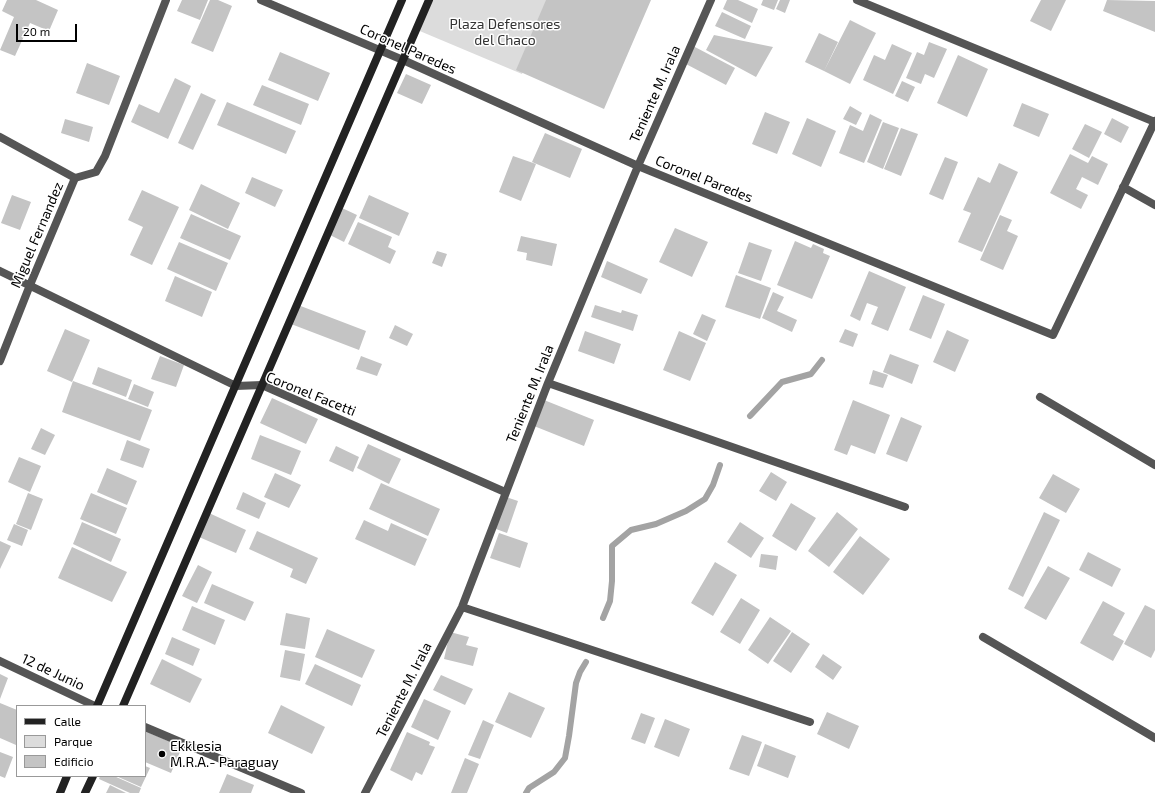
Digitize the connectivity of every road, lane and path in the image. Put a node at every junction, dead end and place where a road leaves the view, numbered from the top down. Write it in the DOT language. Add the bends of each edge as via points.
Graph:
graph roads {
  1 [pos="166,0"];
  2 [pos="261,0"];
  3 [pos="402,0"];
  4 [pos="429,0"];
  5 [pos="712,0"];
  6 [pos="857,0"];
  7 [pos="380,51"];
  8 [pos="403,60"];
  9 [pos="1155,122"];
  10 [pos="0,137"];
  11 [pos="638,166"];
  12 [pos="75,178"];
  13 [pos="1123,187"];
  14 [pos="1155,205"];
  15 [pos="0,271"];
  16 [pos="30,285"];
  17 [pos="0,362"];
  18 [pos="548,383"];
  19 [pos="262,385"];
  20 [pos="236,386"];
  21 [pos="1040,397"];
  22 [pos="1155,465"];
  23 [pos="505,492"];
  24 [pos="905,507"];
  25 [pos="462,607"];
  26 [pos="983,637"];
  27 [pos="0,661"];
  28 [pos="94,705"];
  29 [pos="96,705"];
  30 [pos="123,705"];
  31 [pos="810,722"];
  32 [pos="146,727"];
  33 [pos="1155,738"];
  34 [pos="67,777"];
  35 [pos="93,777"];
  36 [pos="60,793"];
  37 [pos="85,793"];
  38 [pos="301,793"];
  39 [pos="365,793"];
  1 -- 12 [label="street, Miguel Fernandez" via="105,156 96,172"];
  2 -- 7 [label="street, Coronel Paredes"];
  3 -- 7 [label="street"];
  4 -- 8 [label="street"];
  5 -- 11 [label="street, Teniente M. Irala"];
  6 -- 9 [label="street"];
  7 -- 8 [label="street, Coronel Paredes"];
  7 -- 20 [label="street"];
  8 -- 11 [label="street, Coronel Paredes"];
  8 -- 19 [label="street"];
  9 -- 13 [label="street"];
  10 -- 12 [label="street"];
  11 -- 13 [label="street, Coronel Paredes" via="1052,335"];
  11 -- 18 [label="street, Teniente M. Irala"];
  12 -- 16 [label="street, Miguel Fernandez"];
  13 -- 14 [label="street"];
  15 -- 16 [label="street, Coronel Facetti"];
  16 -- 17 [label="street, Miguel Fernandez"];
  16 -- 20 [label="street, Coronel Facetti"];
  18 -- 23 [label="street, Teniente M. Irala"];
  18 -- 24 [label="street"];
  19 -- 20 [label="street, Coronel Facetti"];
  19 -- 23 [label="street, Coronel Facetti"];
  19 -- 30 [label="street"];
  20 -- 29 [label="street"];
  21 -- 22 [label="street"];
  23 -- 25 [label="street, Teniente M. Irala"];
  25 -- 31 [label="street"];
  25 -- 39 [label="street, Teniente M. Irala"];
  26 -- 33 [label="street"];
  27 -- 28 [label="street, 12 de Junio"];
  32 -- 38 [label="street"];
  34 -- 36 [label="street"];
  35 -- 37 [label="street"];
}
